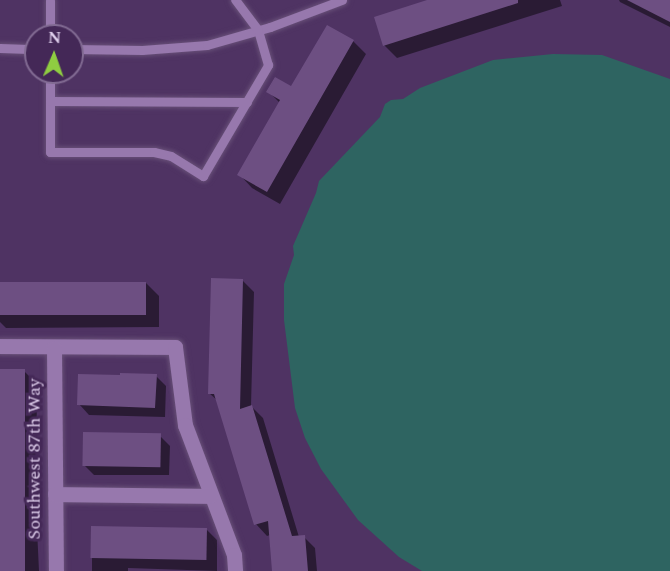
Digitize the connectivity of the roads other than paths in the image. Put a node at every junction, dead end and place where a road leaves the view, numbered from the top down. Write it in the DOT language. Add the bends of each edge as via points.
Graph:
graph roads {
  1 [pos="50,0"];
  2 [pos="235,0"];
  3 [pos="342,0"];
  4 [pos="50,24"];
  5 [pos="258,30"];
  6 [pos="0,48"];
  7 [pos="24,49"];
  8 [pos="84,49"];
  9 [pos="50,84"];
  10 [pos="50,101"];
  11 [pos="247,102"];
  12 [pos="0,346"];
  13 [pos="54,348"];
  14 [pos="56,494"];
  15 [pos="210,496"];
  16 [pos="56,571"];
  17 [pos="235,571"];
  1 -- 4 [label="lane"];
  2 -- 5 [label="lane"];
  3 -- 5 [label="lane"];
  5 -- 8 [label="lane" via="207,45"];
  5 -- 11 [label="lane" via="268,65"];
  6 -- 7 [label="lane"];
  9 -- 10 [label="lane"];
  10 -- 11 [label="lane"];
  10 -- 11 [label="lane" via="50,152 154,152 171,156 203,176"];
  12 -- 13 [label="street"];
  13 -- 14 [label="street, Southwest 87th Way"];
  13 -- 15 [label="street" via="175,347 185,425"];
  14 -- 15 [label="street"];
  14 -- 16 [label="street, Southwest 87th Way"];
  15 -- 17 [label="street" via="234,555"];
}
